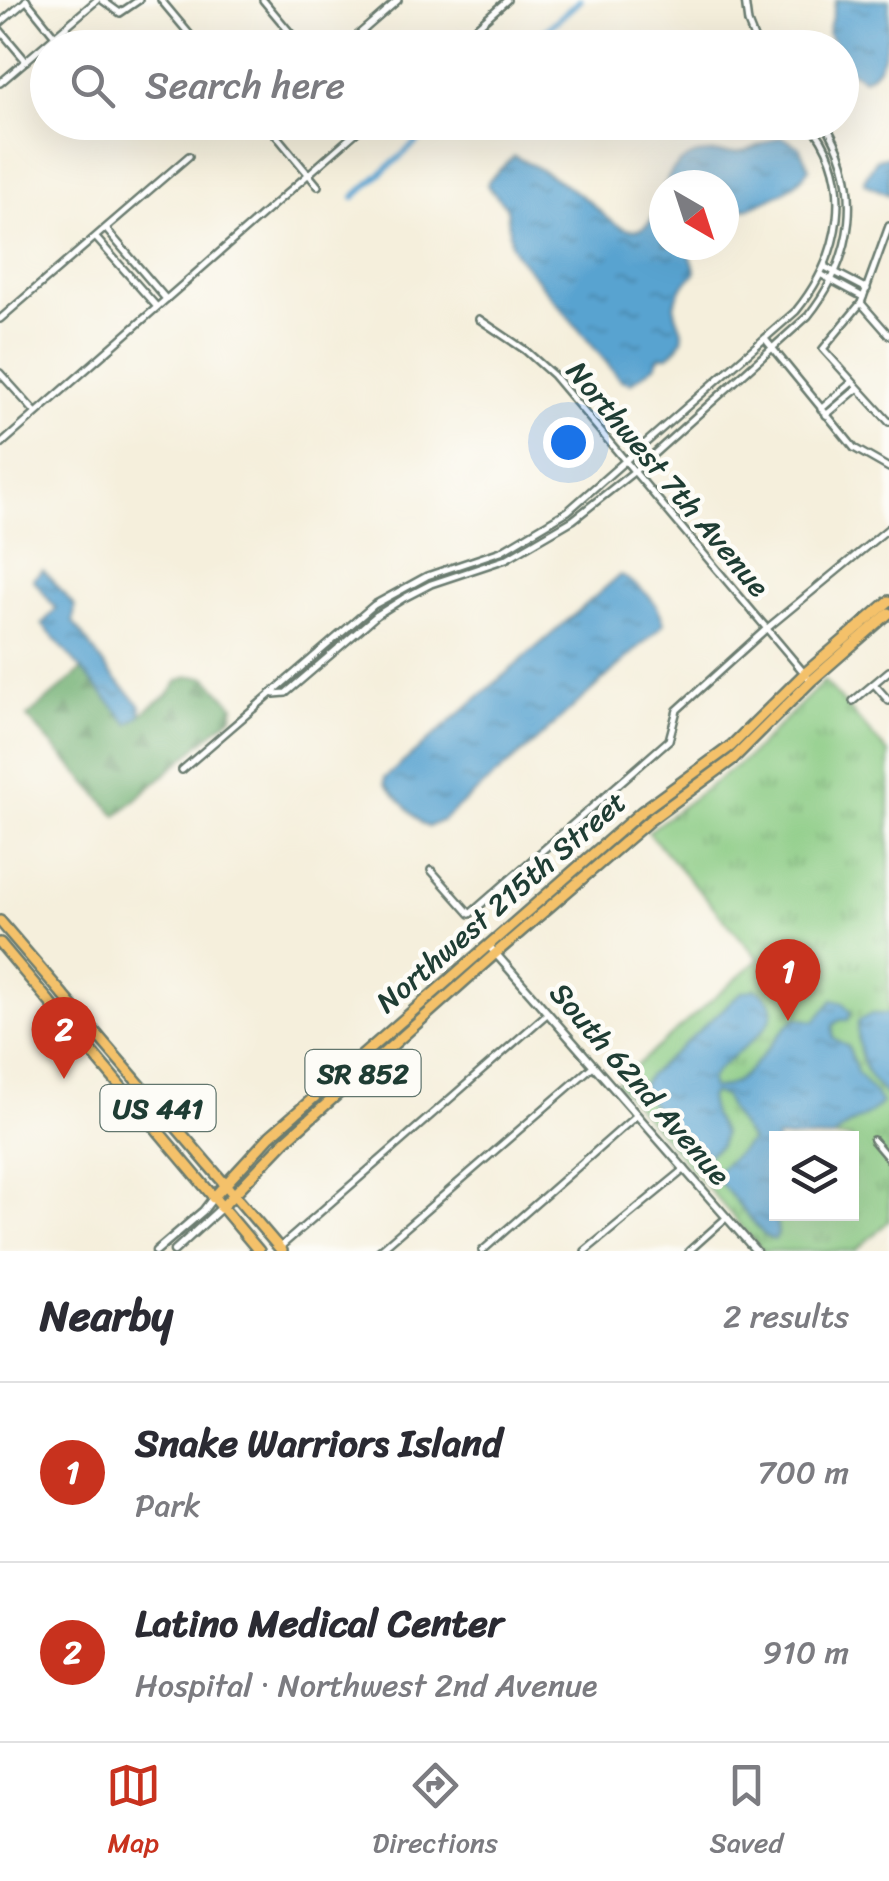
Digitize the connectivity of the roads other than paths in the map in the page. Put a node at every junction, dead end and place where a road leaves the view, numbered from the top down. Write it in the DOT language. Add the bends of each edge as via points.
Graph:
graph roads {
  1 [pos="26,0"];
  2 [pos="99,0"];
  3 [pos="139,0"];
  4 [pos="160,0"];
  5 [pos="262,0"];
  6 [pos="398,0"];
  7 [pos="507,0"];
  8 [pos="745,0"];
  9 [pos="0,27"];
  10 [pos="50,30"];
  11 [pos="62,30"];
  12 [pos="186,30"];
  13 [pos="288,30"];
  14 [pos="364,30"];
  15 [pos="473,30"];
  16 [pos="751,30"];
  17 [pos="30,58"];
  18 [pos="26,61"];
  19 [pos="0,83"];
  20 [pos="280,140"];
  21 [pos="348,140"];
  22 [pos="822,140"];
  23 [pos="833,140"];
  24 [pos="190,156"];
  25 [pos="309,175"];
  26 [pos="318,186"];
  27 [pos="889,226"];
  28 [pos="105,228"];
  29 [pos="95,237"];
  30 [pos="882,242"];
  31 [pos="122,248"];
  32 [pos="889,248"];
  33 [pos="112,256"];
  34 [pos="132,259"];
  35 [pos="122,267"];
  36 [pos="825,267"];
  37 [pos="836,272"];
  38 [pos="822,275"];
  39 [pos="833,280"];
  40 [pos="867,289"];
  41 [pos="166,298"];
  42 [pos="862,300"];
  43 [pos="157,307"];
  44 [pos="0,319"];
  45 [pos="479,319"];
  46 [pos="889,335"];
  47 [pos="764,339"];
  48 [pos="772,348"];
  49 [pos="0,373"];
  50 [pos="854,386"];
  51 [pos="36,412"];
  52 [pos="823,412"];
  53 [pos="889,422"];
  54 [pos="0,445"];
  55 [pos="626,461"];
  56 [pos="889,468"];
  57 [pos="636,470"];
  58 [pos="889,528"];
  59 [pos="889,601"];
  60 [pos="889,613"];
  61 [pos="765,630"];
  62 [pos="889,671"];
  63 [pos="807,677"];
  64 [pos="874,684"];
  65 [pos="274,694"];
  66 [pos="853,701"];
  67 [pos="889,701"];
  68 [pos="182,770"];
  69 [pos="431,870"];
  70 [pos="0,921"];
  71 [pos="0,943"];
  72 [pos="492,950"];
  73 [pos="548,1013"];
  74 [pos="92,1031"];
  75 [pos="81,1040"];
  76 [pos="593,1066"];
  77 [pos="333,1082"];
  78 [pos="342,1092"];
  79 [pos="637,1115"];
  80 [pos="873,1140"];
  81 [pos="889,1159"];
  82 [pos="685,1169"];
  83 [pos="224,1184"];
  84 [pos="233,1195"];
  85 [pos="213,1198"];
  86 [pos="222,1208"];
  87 [pos="727,1217"];
  88 [pos="280,1249"];
  89 [pos="156,1251"];
  90 [pos="174,1251"];
  91 [pos="259,1251"];
  92 [pos="380,1251"];
  93 [pos="482,1251"];
  94 [pos="585,1251"];
  95 [pos="688,1251"];
  96 [pos="756,1251"];
  1 -- 9 [label="street"];
  1 -- 10 [label="street"];
  2 -- 3 [label="street" via="120,13"];
  2 -- 11 [label="street"];
  4 -- 12 [label="street"];
  5 -- 13 [label="street"];
  6 -- 14 [label="street"];
  7 -- 15 [label="street"];
  8 -- 16 [label="street"];
  9 -- 18 [label="street"];
  17 -- 18 [label="street"];
  18 -- 19 [label="street"];
  20 -- 25 [label="street"];
  21 -- 25 [label="street"];
  22 -- 36 [label="street" via="838,198 835,242"];
  23 -- 37 [label="street" via="850,206"];
  24 -- 28 [label="street"];
  25 -- 26 [label="street"];
  25 -- 41 [label="street"];
  27 -- 30 [label="street"];
  28 -- 29 [label="street"];
  28 -- 31 [label="street"];
  29 -- 33 [label="street"];
  29 -- 44 [label="street"];
  30 -- 32 [label="street"];
  30 -- 40 [label="street"];
  31 -- 33 [label="street"];
  31 -- 34 [label="street"];
  33 -- 35 [label="street"];
  34 -- 35 [label="street"];
  34 -- 41 [label="street"];
  35 -- 43 [label="street"];
  36 -- 37 [label="street"];
  36 -- 38 [label="street"];
  37 -- 39 [label="street"];
  37 -- 40 [label="street"];
  38 -- 39 [label="street"];
  38 -- 47 [label="street"];
  39 -- 42 [label="street"];
  39 -- 48 [label="street" via="808,316"];
  40 -- 42 [label="street"];
  41 -- 43 [label="street"];
  42 -- 46 [label="street"];
  42 -- 50 [label="street" via="823,350"];
  43 -- 51 [label="street"];
  45 -- 55 [label="street, Northwest 7th Avenue" via="553,375"];
  47 -- 48 [label="street"];
  47 -- 55 [label="street"];
  48 -- 52 [label="street"];
  48 -- 57 [label="street"];
  49 -- 51 [label="street"];
  50 -- 52 [label="street"];
  50 -- 53 [label="street"];
  51 -- 54 [label="street"];
  52 -- 56 [label="street" via="854,448"];
  55 -- 57 [label="street, Northwest 7th Avenue"];
  55 -- 65 [label="street" via="538,531 374,605"];
  57 -- 61 [label="street, Northwest 7th Avenue"];
  57 -- 65 [label="street" via="542,539 404,598 286,693"];
  58 -- 61 [label="street"];
  59 -- 63 [label="main road, Northwest 215th Street / SR 852"];
  60 -- 63 [label="main road, Northwest 215th Street / SR 852"];
  61 -- 63 [label="street, Northwest 7th Avenue"];
  61 -- 69 [label="street" via="678,710 669,740 470,914"];
  62 -- 64 [label="street"];
  63 -- 72 [label="main road, Northwest 215th Street / SR 852" via="733,760"];
  64 -- 66 [label="street"];
  64 -- 67 [label="street"];
  65 -- 68 [label="street"];
  70 -- 74 [label="main road, US 441"];
  71 -- 75 [label="main road, US 441"];
  72 -- 73 [label="street, South 62nd Avenue"];
  72 -- 77 [label="main road, Northwest 215th Street / SR 852"];
  72 -- 78 [label="main road, Northwest 215th Street / SR 852"];
  73 -- 76 [label="street, South 62nd Avenue"];
  73 -- 88 [label="street"];
  74 -- 75 [label="street"];
  74 -- 83 [label="main road, US 441"];
  75 -- 85 [label="main road, US 441"];
  76 -- 79 [label="street, South 62nd Avenue"];
  76 -- 92 [label="street"];
  77 -- 78 [label="main road"];
  77 -- 83 [label="main road, Northwest 215th Street / SR 852"];
  78 -- 84 [label="main road, Northwest 215th Street / SR 852"];
  79 -- 82 [label="street, South 62nd Avenue"];
  79 -- 93 [label="street"];
  80 -- 81 [label="street"];
  82 -- 87 [label="street, South 62nd Avenue"];
  82 -- 94 [label="street"];
  83 -- 84 [label="main road, US 441"];
  83 -- 85 [label="main road, Northwest 215th Street / SR 852"];
  84 -- 86 [label="main road, Northwest 215th Street / SR 852"];
  84 -- 88 [label="main road, US 441"];
  85 -- 86 [label="main road, US 441"];
  85 -- 89 [label="street, Northwest 215th Street"];
  86 -- 90 [label="street, Northwest 215th Street"];
  86 -- 91 [label="main road, US 441"];
  87 -- 95 [label="street"];
  87 -- 96 [label="street, South 62nd Avenue"];
}
